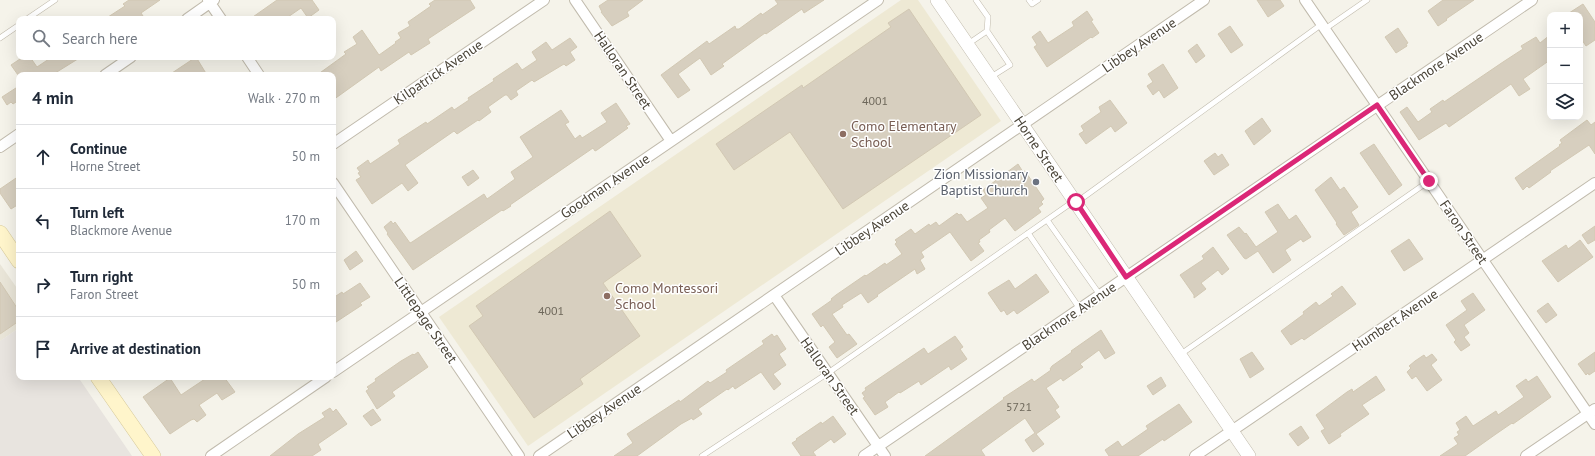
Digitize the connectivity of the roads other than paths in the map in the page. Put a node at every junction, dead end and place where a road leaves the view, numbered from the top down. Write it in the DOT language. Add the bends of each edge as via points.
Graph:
graph roads {
  1 [pos="55,0"];
  2 [pos="544,0"];
  3 [pos="575,0"];
  4 [pos="878,0"];
  5 [pos="937,0"];
  6 [pos="976,0"];
  7 [pos="1029,0"];
  8 [pos="1038,0"];
  9 [pos="1204,0"];
  10 [pos="1305,0"];
  11 [pos="1367,0"];
  12 [pos="1532,0"];
  13 [pos="211,1"];
  14 [pos="31,16"];
  15 [pos="191,16"];
  16 [pos="219,16"];
  17 [pos="16,27"];
  18 [pos="1324,27"];
  19 [pos="987,31"];
  20 [pos="0,38"];
  21 [pos="968,44"];
  22 [pos="127,60"];
  23 [pos="249,60"];
  24 [pos="109,72"];
  25 [pos="257,72"];
  26 [pos="990,78"];
  27 [pos="1377,105"];
  28 [pos="1022,125"];
  29 [pos="16,136"];
  30 [pos="671,141"];
  31 [pos="336,142"];
  32 [pos="0,147"];
  33 [pos="1429,181"];
  34 [pos="1595,183"];
  35 [pos="336,187"];
  36 [pos="1075,201"];
  37 [pos="1047,220"];
  38 [pos="1028,232"];
  39 [pos="0,233"];
  40 [pos="16,253"];
  41 [pos="1483,260"];
  42 [pos="1126,277"];
  43 [pos="774,295"];
  44 [pos="1100,295"];
  45 [pos="1080,309"];
  46 [pos="421,312"];
  47 [pos="1180,355"];
  48 [pos="336,370"];
  49 [pos="828,373"];
  50 [pos="100,380"];
  51 [pos="322,380"];
  52 [pos="1592,411"];
  53 [pos="1595,424"];
  54 [pos="1232,431"];
  55 [pos="878,446"];
  56 [pos="153,456"];
  57 [pos="211,456"];
  58 [pos="520,456"];
  59 [pos="539,456"];
  60 [pos="702,456"];
  61 [pos="864,456"];
  62 [pos="885,456"];
  63 [pos="1195,456"];
  64 [pos="1249,456"];
  65 [pos="1526,456"];
  1 -- 14 [label="lane"];
  2 -- 31 [label="street, Kilpatrick Avenue"];
  3 -- 30 [label="street, Halloran Street"];
  4 -- 30 [label="street, Goodman Avenue"];
  5 -- 21 [label="street, Horne Street"];
  6 -- 19 [label="lane" via="988,17"];
  7 -- 8 [label="lane" via="1032,4"];
  9 -- 28 [label="street, Libbey Avenue"];
  10 -- 18 [label="street, Faron Street"];
  11 -- 18 [label="lane"];
  12 -- 27 [label="street, Blackmore Avenue"];
  13 -- 15 [label="street"];
  13 -- 16 [label="street"];
  17 -- 20 [label="lane"];
  18 -- 27 [label="street, Faron Street"];
  18 -- 36 [label="lane"];
  19 -- 21 [label="lane"];
  19 -- 26 [label="lane" via="1010,64"];
  21 -- 26 [label="street, Horne Street"];
  22 -- 24 [label="street"];
  23 -- 25 [label="street"];
  26 -- 28 [label="street, Horne Street"];
  27 -- 33 [label="street, Faron Street"];
  27 -- 42 [label="street, Blackmore Avenue"];
  28 -- 36 [label="street, Horne Street"];
  28 -- 43 [label="street, Libbey Avenue"];
  29 -- 32 [label="street"];
  30 -- 46 [label="street, Goodman Avenue"];
  33 -- 41 [label="street, Faron Street"];
  33 -- 47 [label="lane"];
  34 -- 41 [label="street, Humbert Avenue"];
  35 -- 46 [label="street, Littlepage Street"];
  36 -- 37 [label="lane"];
  36 -- 42 [label="street, Horne Street"];
  37 -- 38 [label="lane"];
  37 -- 44 [label="lane"];
  38 -- 45 [label="lane"];
  38 -- 49 [label="lane"];
  39 -- 40 [label="main road"];
  41 -- 52 [label="street, Faron Street"];
  41 -- 54 [label="street, Humbert Avenue"];
  42 -- 44 [label="street, Blackmore Avenue"];
  42 -- 47 [label="street, Horne Street"];
  43 -- 49 [label="street, Halloran Street"];
  43 -- 59 [label="street, Libbey Avenue"];
  44 -- 45 [label="street, Blackmore Avenue"];
  45 -- 55 [label="street, Blackmore Avenue"];
  46 -- 48 [label="street, Goodman Avenue"];
  46 -- 58 [label="street, Littlepage Street"];
  47 -- 54 [label="street, Horne Street"];
  49 -- 55 [label="street, Halloran Street"];
  49 -- 60 [label="lane"];
  50 -- 56 [label="main road"];
  51 -- 57 [label="street"];
  52 -- 53 [label="street, Faron Street"];
  52 -- 65 [label="street"];
  54 -- 63 [label="street, Humbert Avenue"];
  54 -- 64 [label="street, Horne Street"];
  55 -- 61 [label="street, Blackmore Avenue"];
  55 -- 62 [label="street, Halloran Street"];
}
